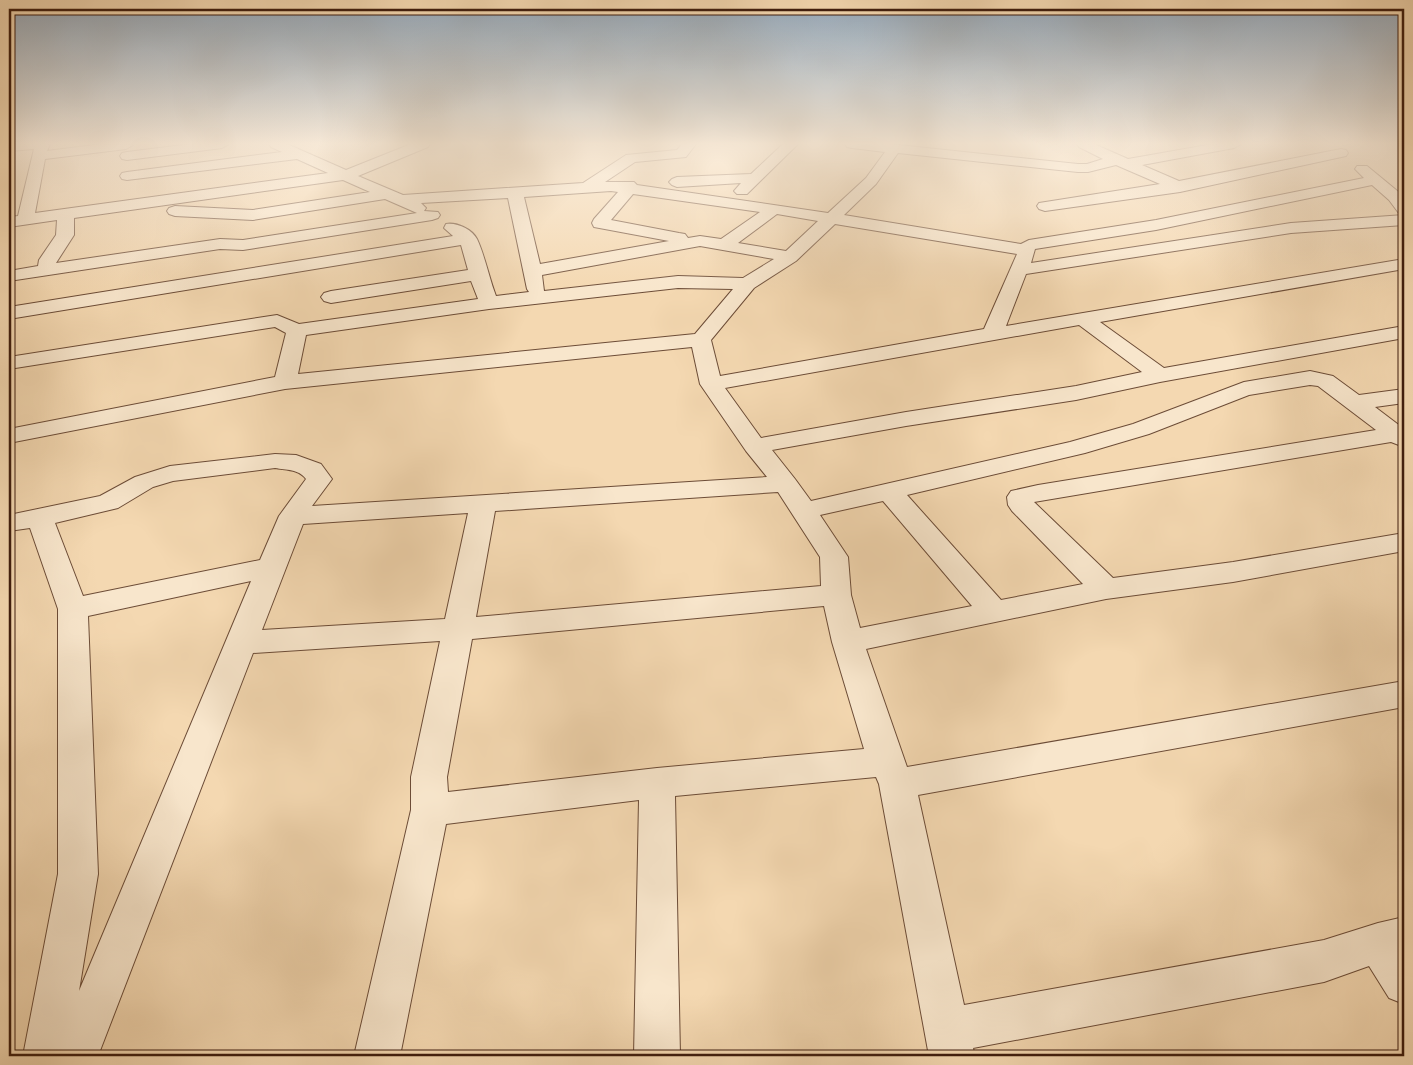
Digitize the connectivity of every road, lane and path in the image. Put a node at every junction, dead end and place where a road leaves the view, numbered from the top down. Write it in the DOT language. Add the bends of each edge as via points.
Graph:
graph roads {
  1 [pos="24,194"];
  2 [pos="131,194"];
  3 [pos="210,194"];
  4 [pos="387,194"];
  5 [pos="491,194"];
  6 [pos="515,194"];
  7 [pos="625,194"];
  8 [pos="671,194"];
  9 [pos="739,194"];
  10 [pos="857,194"];
  11 [pos="1000,194"];
  12 [pos="1062,194"];
  13 [pos="1138,194"];
  14 [pos="1200,194"];
  15 [pos="1310,194"];
  16 [pos="1391,194"];
  17 [pos="402,200"];
  18 [pos="730,202"];
  19 [pos="134,204"];
  20 [pos="1241,208"];
  21 [pos="774,209"];
  22 [pos="1404,209"];
  23 [pos="1043,212"];
  24 [pos="66,214"];
  25 [pos="432,215"];
  26 [pos="830,218"];
  27 [pos="26,219"];
  28 [pos="1404,220"];
  29 [pos="9,222"];
  30 [pos="1291,228"];
  31 [pos="468,239"];
  32 [pos="700,241"];
  33 [pos="724,245"];
  34 [pos="368,255"];
  35 [pos="790,257"];
  36 [pos="1404,264"];
  37 [pos="300,266"];
  38 [pos="1018,270"];
  39 [pos="46,271"];
  40 [pos="532,271"];
  41 [pos="478,274"];
  42 [pos="9,276"];
  43 [pos="747,284"];
  44 [pos="328,291"];
  45 [pos="538,297"];
  46 [pos="489,303"];
  47 [pos="9,313"];
  48 [pos="1085,320"];
  49 [pos="339,324"];
  50 [pos="298,330"];
  51 [pos="1404,332"];
  52 [pos="992,335"];
  53 [pos="701,340"];
  54 [pos="9,363"];
  55 [pos="1160,375"];
  56 [pos="285,382"];
  57 [pos="711,384"];
  58 [pos="1404,396"];
  59 [pos="1354,402"];
  60 [pos="9,436"];
  61 [pos="1400,437"];
  62 [pos="755,446"];
  63 [pos="786,484"];
  64 [pos="888,491"];
  65 [pos="483,504"];
  66 [pos="804,511"];
  67 [pos="292,516"];
  68 [pos="40,518"];
  69 [pos="9,523"];
  70 [pos="1404,542"];
  71 [pos="272,567"];
  72 [pos="1106,589"];
  73 [pos="836,595"];
  74 [pos="73,609"];
  75 [pos="995,613"];
  76 [pos="459,629"];
  77 [pos="242,642"];
  78 [pos="848,642"];
  79 [pos="1404,694"];
  80 [pos="891,773"];
  81 [pos="657,783"];
  82 [pos="430,810"];
  83 [pos="1391,940"];
  84 [pos="1404,983"];
  85 [pos="949,1043"];
  86 [pos="46,1056"];
  87 [pos="75,1056"];
  88 [pos="377,1056"];
  89 [pos="657,1056"];
  1 -- 27 [label="street"];
  2 -- 19 [label="street"];
  3 -- 19 [label="street"];
  4 -- 17 [label="street"];
  4 -- 19 [label="street" via="253,215 161,210"];
  5 -- 17 [label="street"];
  6 -- 40 [label="street"];
  7 -- 32 [label="street" via="600,222 602,224"];
  8 -- 18 [label="street"];
  9 -- 18 [label="street"];
  10 -- 26 [label="street"];
  11 -- 23 [label="street"];
  12 -- 23 [label="street"];
  13 -- 23 [label="street"];
  14 -- 20 [label="street"];
  15 -- 20 [label="street"];
  16 -- 22 [label="street"];
  17 -- 25 [label="street"];
  18 -- 21 [label="street"];
  19 -- 24 [label="street"];
  20 -- 23 [label="street" via="1156,225"];
  20 -- 30 [label="street"];
  21 -- 26 [label="street"];
  21 -- 33 [label="street"];
  23 -- 26 [label="street"];
  23 -- 38 [label="street"];
  24 -- 27 [label="street"];
  24 -- 39 [label="street" via="65,235 48,260"];
  25 -- 31 [label="street"];
  25 -- 39 [label="street" via="243,246 220,244"];
  26 -- 35 [label="street"];
  27 -- 29 [label="street"];
  28 -- 30 [label="street"];
  30 -- 38 [label="street"];
  31 -- 34 [label="street"];
  31 -- 41 [label="street"];
  32 -- 33 [label="street"];
  32 -- 40 [label="street"];
  33 -- 35 [label="street"];
  34 -- 37 [label="street"];
  34 -- 44 [label="street" via="330,275"];
  35 -- 43 [label="street"];
  36 -- 48 [label="street"];
  37 -- 44 [label="street" via="312,270"];
  37 -- 47 [label="street"];
  38 -- 52 [label="street"];
  39 -- 42 [label="street"];
  40 -- 45 [label="street"];
  41 -- 44 [label="street"];
  41 -- 46 [label="street"];
  43 -- 45 [label="street" via="678,282"];
  43 -- 53 [label="street"];
  44 -- 49 [label="street"];
  45 -- 46 [label="street"];
  46 -- 49 [label="street"];
  48 -- 52 [label="street"];
  48 -- 55 [label="street"];
  49 -- 50 [label="street"];
  50 -- 54 [label="street" via="277,321"];
  50 -- 56 [label="street"];
  51 -- 55 [label="street"];
  52 -- 57 [label="street"];
  53 -- 56 [label="street"];
  53 -- 57 [label="street"];
  55 -- 62 [label="street" via="1076,393"];
  56 -- 60 [label="street"];
  57 -- 62 [label="street"];
  58 -- 59 [label="street"];
  59 -- 61 [label="street"];
  59 -- 64 [label="street" via="1325,381 1310,378 1244,389 1132,432"];
  61 -- 72 [label="street" via="1020,497 1021,505"];
  62 -- 63 [label="street"];
  63 -- 65 [label="street"];
  63 -- 66 [label="street"];
  64 -- 66 [label="street"];
  64 -- 75 [label="street"];
  65 -- 67 [label="street"];
  65 -- 76 [label="street"];
  66 -- 73 [label="street" via="834,557"];
  67 -- 68 [label="street" via="319,479 312,469 275,461 170,474 144,482 108,502"];
  67 -- 71 [label="street"];
  68 -- 69 [label="street"];
  68 -- 74 [label="street"];
  70 -- 72 [label="street" via="1233,572"];
  71 -- 74 [label="street"];
  71 -- 77 [label="street"];
  72 -- 75 [label="street"];
  73 -- 76 [label="street"];
  73 -- 78 [label="street"];
  74 -- 86 [label="street" via="78,874"];
  75 -- 78 [label="street"];
  76 -- 77 [label="street"];
  76 -- 82 [label="street" via="429,777"];
  77 -- 87 [label="street"];
  78 -- 80 [label="street"];
  79 -- 80 [label="street"];
  80 -- 81 [label="street"];
  80 -- 85 [label="street"];
  81 -- 82 [label="street"];
  81 -- 89 [label="street"];
  82 -- 88 [label="street"];
  83 -- 84 [label="street"];
  83 -- 85 [label="street" via="1324,961"];
}
